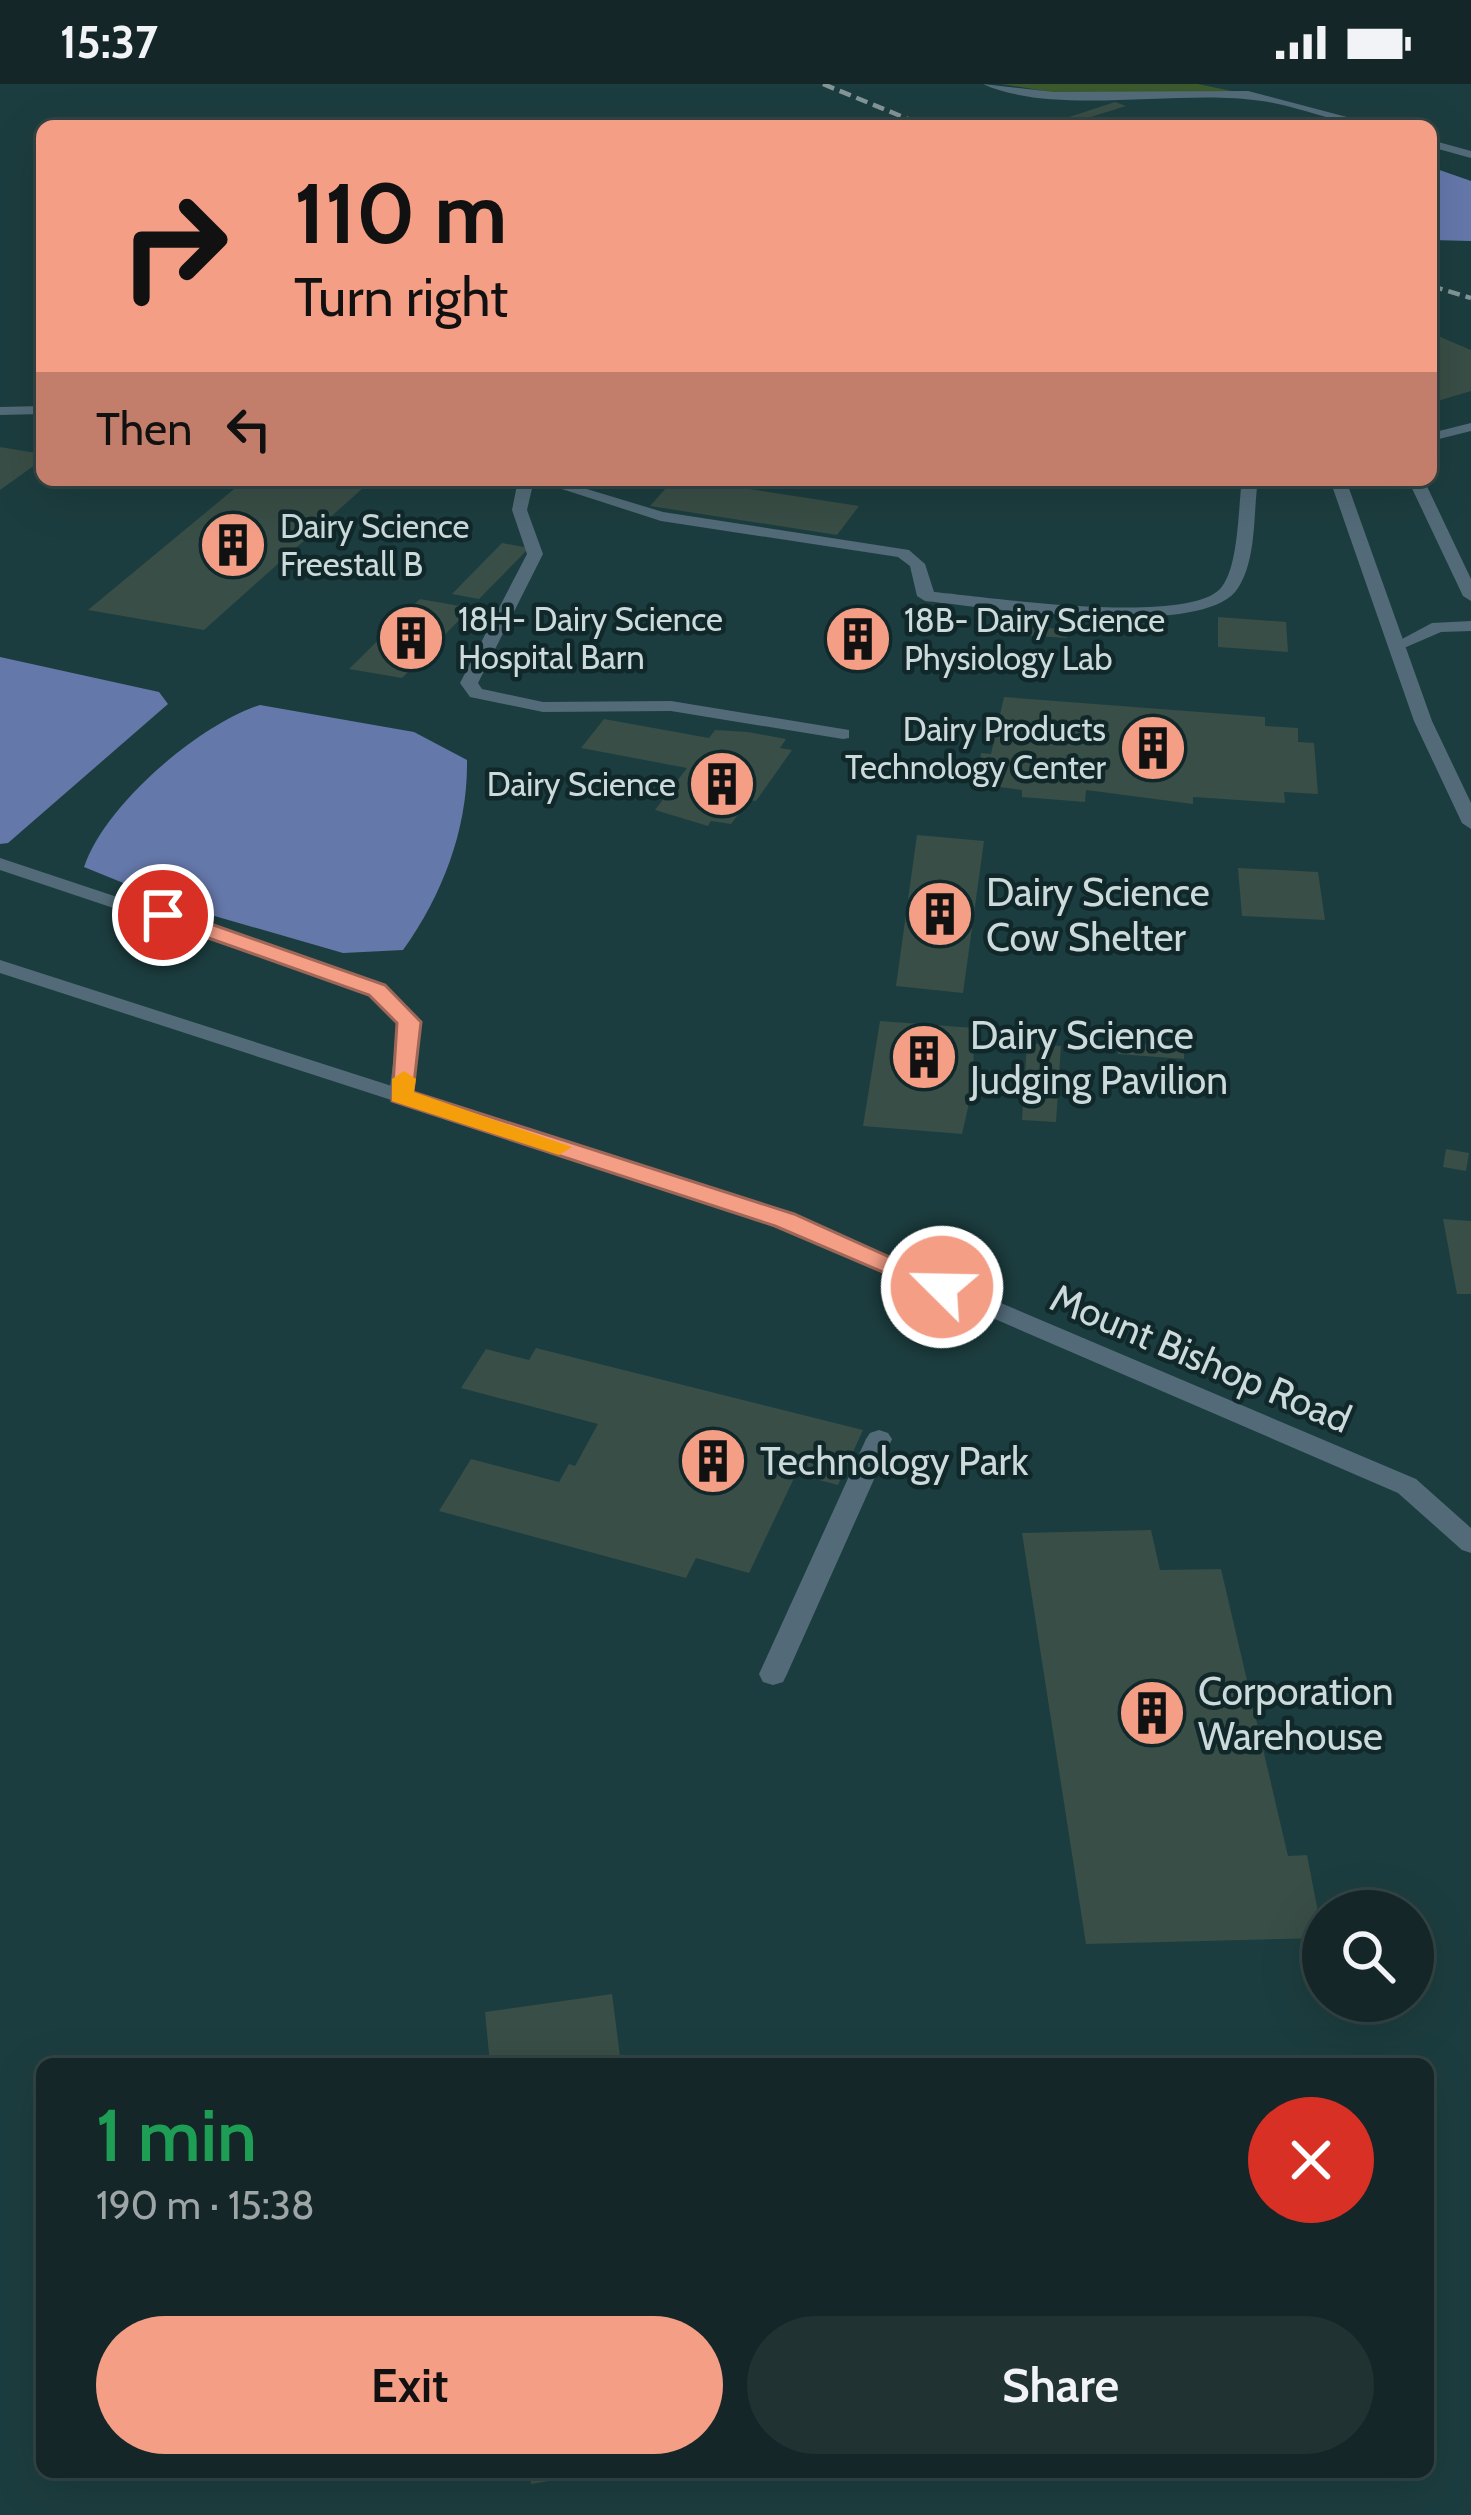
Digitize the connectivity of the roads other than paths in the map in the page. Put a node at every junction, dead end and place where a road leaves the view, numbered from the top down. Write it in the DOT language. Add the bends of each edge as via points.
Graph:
graph roads {
  1 [pos="988,84"];
  2 [pos="1205,84"];
  3 [pos="1263,97"];
  4 [pos="1352,120"];
  5 [pos="1437,145"];
  6 [pos="1471,155"];
  7 [pos="36,410"];
  8 [pos="0,411"];
  9 [pos="1471,427"];
  10 [pos="1437,436"];
  11 [pos="523,486"];
  12 [pos="561,486"];
  13 [pos="1249,486"];
  14 [pos="1340,486"];
  15 [pos="1419,486"];
  16 [pos="1471,596"];
  17 [pos="1471,626"];
  18 [pos="1397,646"];
  19 [pos="843,734"];
  20 [pos="1471,823"];
  21 [pos="0,864"];
  22 [pos="0,966"];
  23 [pos="400,1096"];
  24 [pos="879,1439"];
  25 [pos="1471,1543"];
  26 [pos="773,1674"];
  1 -- 3 [label="street" via="1054,95"];
  2 -- 3 [label="street"];
  3 -- 4 [label="street"];
  5 -- 6 [label="street"];
  7 -- 8 [label="street"];
  9 -- 10 [label="street"];
  11 -- 19 [label="street" via="518,510 535,535 535,554 469,682 476,693 543,707 671,706"];
  12 -- 13 [label="street" via="661,516 903,553 917,564 925,595 1172,614 1216,602 1232,587"];
  14 -- 18 [label="street"];
  15 -- 16 [label="street"];
  17 -- 18 [label="street" via="1438,627"];
  18 -- 20 [label="street"];
  21 -- 23 [label="street" via="377,990 410,1022"];
  22 -- 23 [label="street, Mount Bishop Road"];
  23 -- 25 [label="street, Mount Bishop Road" via="800,1226 1407,1486"];
  24 -- 26 [label="street"];
}
